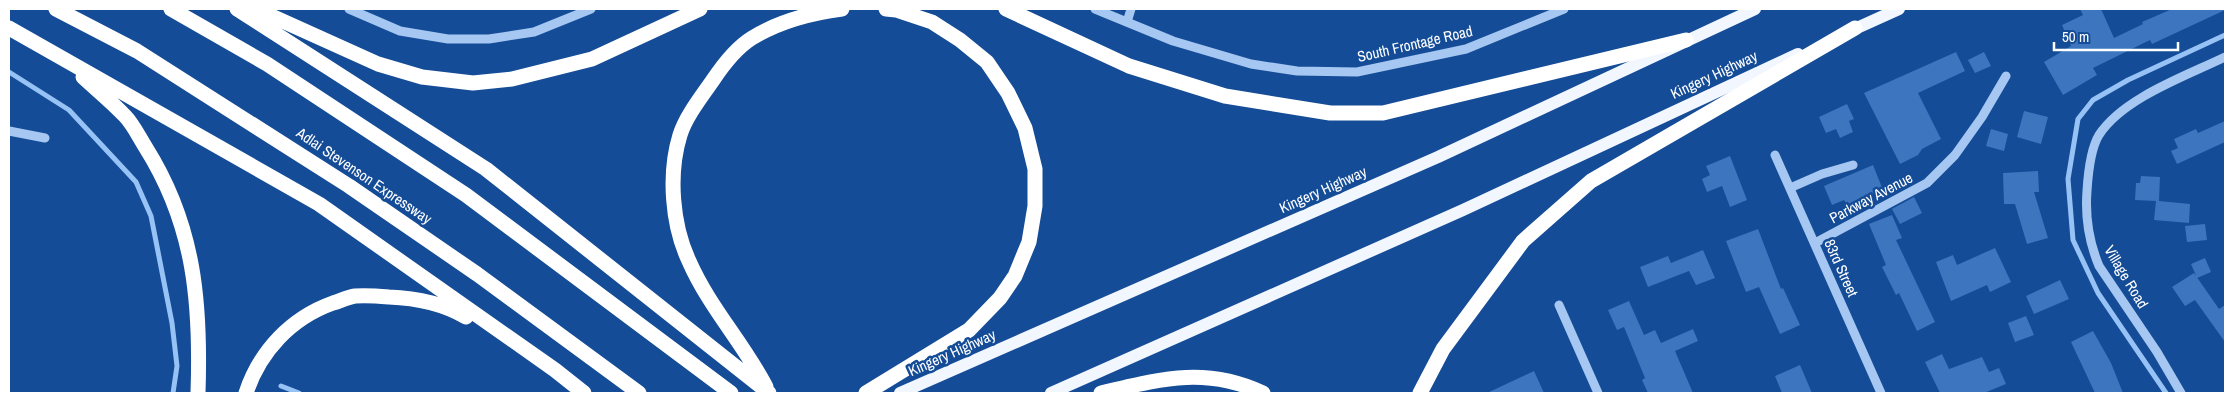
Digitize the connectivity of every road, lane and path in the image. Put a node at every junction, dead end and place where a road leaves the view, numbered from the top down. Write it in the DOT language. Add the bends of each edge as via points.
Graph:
graph roads {
  1 [pos="56,9"];
  2 [pos="171,9"];
  3 [pos="237,9"];
  4 [pos="256,9"];
  5 [pos="348,9"];
  6 [pos="591,9"];
  7 [pos="700,9"];
  8 [pos="842,9"];
  9 [pos="886,9"];
  10 [pos="1006,9"];
  11 [pos="1095,9"];
  12 [pos="1131,9"];
  13 [pos="1564,9"];
  14 [pos="1755,9"];
  15 [pos="1899,9"];
  16 [pos="1127,22"];
  17 [pos="9,28"];
  18 [pos="1855,28"];
  19 [pos="1686,40"];
  20 [pos="2225,57"];
  21 [pos="61,58"];
  22 [pos="2006,76"];
  23 [pos="9,131"];
  24 [pos="45,138"];
  25 [pos="1775,155"];
  26 [pos="1853,165"];
  27 [pos="1790,188"];
  28 [pos="1815,243"];
  29 [pos="1559,305"];
  30 [pos="555,370"];
  31 [pos="870,391"];
  32 [pos="198,393"];
  33 [pos="246,393"];
  34 [pos="584,393"];
  35 [pos="639,393"];
  36 [pos="731,393"];
  37 [pos="769,393"];
  38 [pos="900,393"];
  39 [pos="1051,393"];
  40 [pos="1101,393"];
  41 [pos="1263,393"];
  42 [pos="1420,393"];
  43 [pos="1598,393"];
  44 [pos="1881,393"];
  45 [pos="2180,393"];
  1 -- 35 [label="highway, Adlai Stevenson Expressway" via="137,51 349,186 477,274"];
  2 -- 36 [label="highway" via="267,64 466,195"];
  3 -- 37 [label="highway" via="486,169"];
  4 -- 7 [label="highway" via="378,64 422,77 472,83 512,78 592,59"];
  5 -- 6 [label="street" via="400,31 448,39 489,39 534,32"];
  8 -- 37 [label="highway" via="820,12 783,24 751,39 724,64 680,134 673,176 676,222 688,261"];
  9 -- 31 [label="highway" via="932,22 988,62 1025,128 1035,169 1036,206 1029,242 1015,276 1000,298 969,330"];
  10 -- 19 [label="highway" via="1129,66 1225,96 1330,113 1383,113"];
  11 -- 16 [label="street, South Frontage Road"];
  12 -- 16 [label="street"];
  13 -- 16 [label="street, South Frontage Road" via="1466,49 1356,72 1297,71 1251,64 1173,41"];
  14 -- 19 [label="main road, Kingery Highway"];
  15 -- 18 [label="main road, Kingery Highway"];
  17 -- 21 [label="highway"];
  18 -- 39 [label="main road, Kingery Highway" via="1463,210"];
  18 -- 42 [label="highway" via="1591,181 1523,241 1443,349"];
  19 -- 38 [label="main road, Kingery Highway" via="1438,157"];
  20 -- 45 [label="street, Village Road" via="2134,101 2120,112 2098,136 2088,172 2086,206 2093,252"];
  21 -- 30 [label="highway" via="319,204"];
  21 -- 32 [label="highway" via="126,117 156,164 175,206 188,245 198,305"];
  22 -- 28 [label="street, Parkway Avenue" via="1955,155 1928,183"];
  23 -- 24 [label="street"];
  25 -- 27 [label="street, 83rd Street"];
  26 -- 27 [label="street"];
  27 -- 28 [label="street, 83rd Street"];
  28 -- 44 [label="street, 83rd Street"];
  29 -- 43 [label="street"];
  30 -- 33 [label="highway" via="454,310 415,298 353,296 317,309 292,324 271,346 252,374"];
  30 -- 34 [label="highway"];
  40 -- 41 [label="highway" via="1169,378 1206,376 1243,384"];
}
